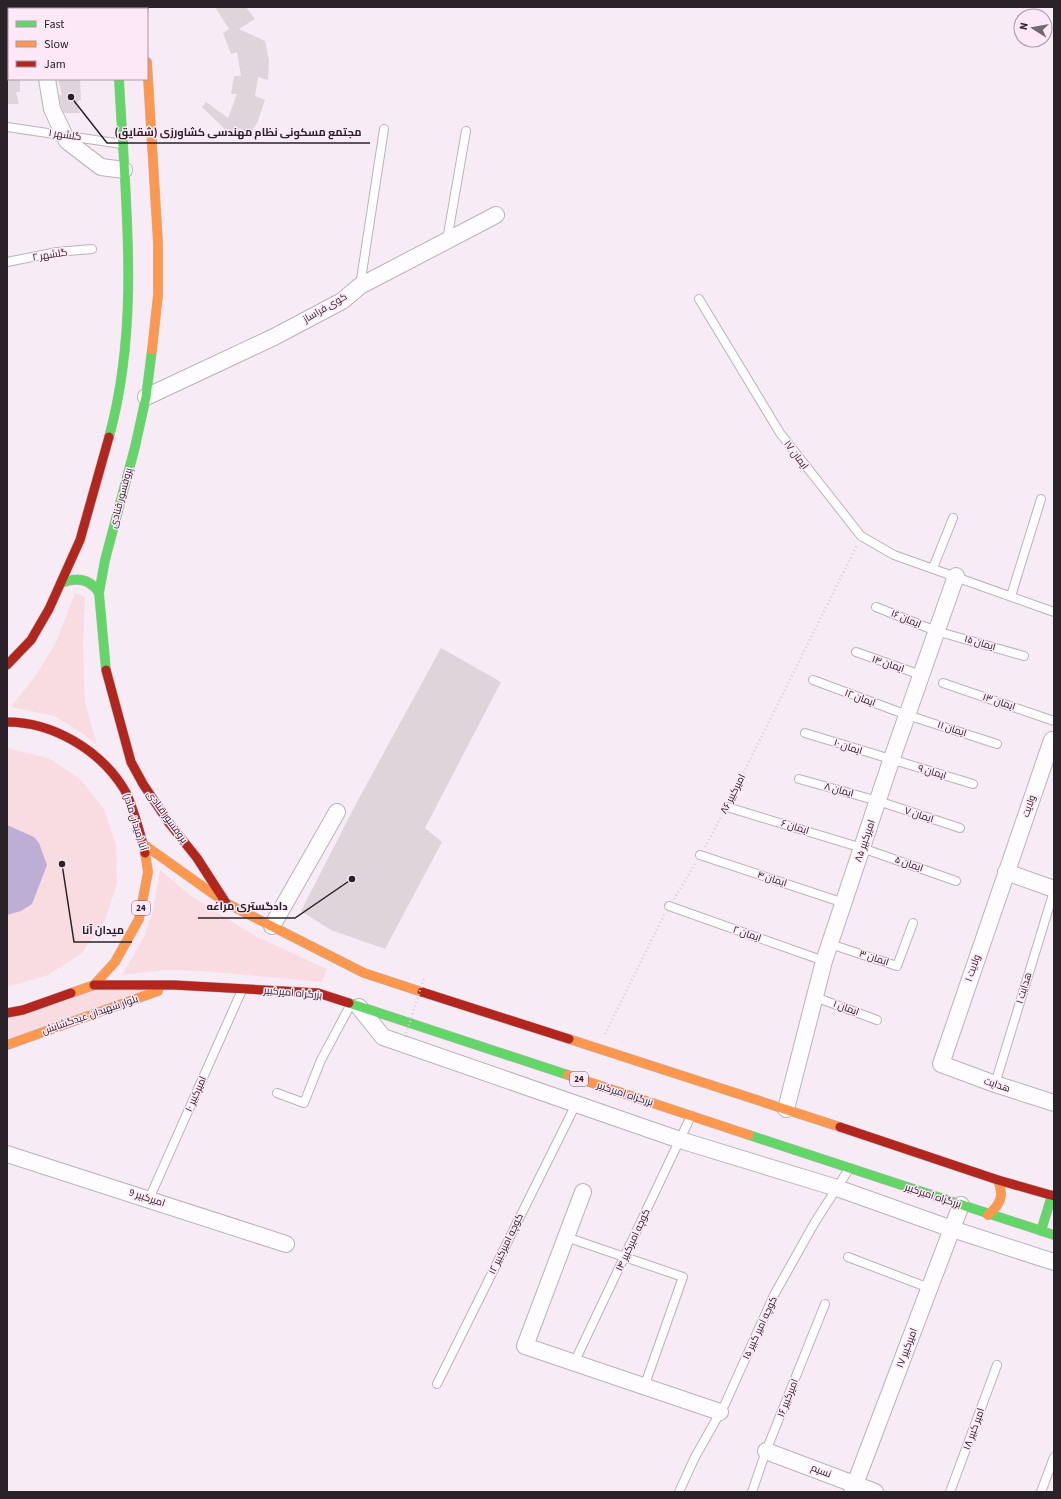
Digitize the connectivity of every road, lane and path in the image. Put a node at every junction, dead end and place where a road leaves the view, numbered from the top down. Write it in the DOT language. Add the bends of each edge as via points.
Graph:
graph roads {
  1 [pos="148,78"];
  2 [pos="48,80"];
  3 [pos="118,80"];
  4 [pos="7,127"];
  5 [pos="384,129"];
  6 [pos="466,131"];
  7 [pos="122,144"];
  8 [pos="124,170"];
  9 [pos="496,215"];
  10 [pos="447,240"];
  11 [pos="92,249"];
  12 [pos="7,262"];
  13 [pos="360,286"];
  14 [pos="699,299"];
  15 [pos="146,397"];
  16 [pos="1041,499"];
  17 [pos="953,518"];
  18 [pos="861,536"];
  19 [pos="80,540"];
  20 [pos="86,551"];
  21 [pos="107,552"];
  22 [pos="97,554"];
  23 [pos="933,568"];
  24 [pos="956,576"];
  25 [pos="61,583"];
  26 [pos="99,593"];
  27 [pos="1011,596"];
  28 [pos="876,607"];
  29 [pos="1054,612"];
  30 [pos="936,631"];
  31 [pos="856,652"];
  32 [pos="1024,656"];
  33 [pos="8,666"];
  34 [pos="921,675"];
  35 [pos="814,680"];
  36 [pos="943,684"];
  37 [pos="908,715"];
  38 [pos="1054,720"];
  39 [pos="7,722"];
  40 [pos="805,733"];
  41 [pos="1052,740"];
  42 [pos="997,744"];
  43 [pos="891,760"];
  44 [pos="799,780"];
  45 [pos="973,784"];
  46 [pos="878,801"];
  47 [pos="727,806"];
  48 [pos="336,812"];
  49 [pos="960,828"];
  50 [pos="143,844"];
  51 [pos="862,848"];
  52 [pos="700,856"];
  53 [pos="1006,872"];
  54 [pos="956,881"];
  55 [pos="1054,890"];
  56 [pos="226,903"];
  57 [pos="844,903"];
  58 [pos="669,906"];
  59 [pos="913,924"];
  60 [pos="272,926"];
  61 [pos="830,944"];
  62 [pos="824,961"];
  63 [pos="424,978"];
  64 [pos="94,985"];
  65 [pos="174,985"];
  66 [pos="242,990"];
  67 [pos="815,997"];
  68 [pos="355,1005"];
  69 [pos="7,1013"];
  70 [pos="877,1020"];
  71 [pos="405,1037"];
  72 [pos="7,1045"];
  73 [pos="598,1049"];
  74 [pos="941,1064"];
  75 [pos="995,1084"];
  76 [pos="277,1093"];
  77 [pos="1054,1103"];
  78 [pos="576,1104"];
  79 [pos="786,1109"];
  80 [pos="691,1116"];
  81 [pos="680,1140"];
  82 [pos="7,1154"];
  83 [pos="849,1168"];
  84 [pos="998,1180"];
  85 [pos="837,1188"];
  86 [pos="583,1192"];
  87 [pos="1053,1193"];
  88 [pos="149,1199"];
  89 [pos="961,1205"];
  90 [pos="988,1215"];
  91 [pos="952,1229"];
  92 [pos="1041,1231"];
  93 [pos="1054,1235"];
  94 [pos="566,1237"];
  95 [pos="286,1244"];
  96 [pos="624,1256"];
  97 [pos="848,1256"];
  98 [pos="1054,1262"];
  99 [pos="930,1288"];
  100 [pos="825,1304"];
  101 [pos="574,1363"];
  102 [pos="997,1365"];
  103 [pos="437,1384"];
  104 [pos="644,1386"];
  105 [pos="720,1412"];
  106 [pos="766,1451"];
  107 [pos="1054,1457"];
  108 [pos="853,1488"];
  109 [pos="679,1492"];
  110 [pos="752,1492"];
  111 [pos="875,1492"];
  112 [pos="950,1492"];
  113 [pos="1041,1492"];
  1 -- 15 [label="main road, پروفسور قنادی" via="158,243 158,295"];
  2 -- 8 [label="street" via="52,109 67,141 101,167"];
  3 -- 7 [label="main road"];
  4 -- 7 [label="lane, گلشهر ۱"];
  5 -- 13 [label="lane"];
  6 -- 10 [label="lane"];
  7 -- 8 [label="main road"];
  8 -- 19 [label="main road" via="129,279 124,361 111,429"];
  9 -- 10 [label="street, کوی فراساز"];
  10 -- 13 [label="street, کوی فراساز"];
  11 -- 12 [label="lane, گلشهر ۲" via="57,252"];
  13 -- 15 [label="street, کوی فراساز" via="342,301 274,337"];
  14 -- 18 [label="lane, ایمان ۱۷" via="780,434"];
  15 -- 21 [label="main road, پروفسور قنادی"];
  16 -- 27 [label="lane"];
  17 -- 23 [label="lane"];
  18 -- 23 [label="lane, ایمان ۱۷" via="894,555"];
  18 -- 47 [label="path, امیرکبیر ۸۶"];
  19 -- 20 [label="main road"];
  19 -- 25 [label="main road"];
  21 -- 22 [label="main road"];
  21 -- 26 [label="main road, پروفسور قنادی"];
  23 -- 24 [label="lane, ایمان ۱۷"];
  24 -- 27 [label="lane, ایمان ۱۷"];
  24 -- 30 [label="street, امیرکبیر ۸۵"];
  25 -- 26 [label="main road" via="81,579 95,586"];
  25 -- 33 [label="main road" via="31,640"];
  26 -- 56 [label="main road, پروفسور قنادی" via="105,667 131,762 169,823 197,858"];
  27 -- 29 [label="lane, ایمان ۱۷"];
  28 -- 30 [label="lane, ایمان ۱۶"];
  30 -- 32 [label="lane, ایمان ۱۵"];
  30 -- 34 [label="street, امیرکبیر ۸۵"];
  31 -- 34 [label="lane, ایمان ۱۴"];
  34 -- 37 [label="street, امیرکبیر ۸۵"];
  35 -- 37 [label="lane, ایمان ۱۲"];
  36 -- 38 [label="lane, ایمان ۱۳"];
  37 -- 42 [label="lane, ایمان ۱۱"];
  37 -- 43 [label="street, امیرکبیر ۸۵"];
  39 -- 50 [label="main road, آنا (میدان مادر) / 24" via="52,730 84,747 110,770 123,785"];
  40 -- 43 [label="lane, ایمان ۱۰"];
  41 -- 53 [label="street, ولایت"];
  43 -- 45 [label="lane, ایمان ۹"];
  43 -- 46 [label="street, امیرکبیر ۸۵"];
  44 -- 46 [label="lane, ایمان ۸"];
  46 -- 49 [label="lane, ایمان ۷"];
  46 -- 51 [label="street, امیرکبیر ۸۵"];
  47 -- 51 [label="lane, ایمان ۶"];
  47 -- 52 [label="path, امیرکبیر ۸۶"];
  48 -- 60 [label="street"];
  50 -- 56 [label="main road"];
  50 -- 64 [label="main road, آنا (میدان مادر) / 24" via="148,872 139,920 114,962"];
  51 -- 54 [label="lane, ایمان ۵"];
  51 -- 57 [label="street, امیرکبیر ۸۵"];
  52 -- 57 [label="lane, ایمان ۴"];
  52 -- 58 [label="path, امیرکبیر ۸۶"];
  53 -- 55 [label="street"];
  53 -- 74 [label="street, ولایت ۱"];
  55 -- 75 [label="lane, هدایت ۱"];
  56 -- 60 [label="main road"];
  57 -- 61 [label="street, امیرکبیر ۸۵"];
  58 -- 62 [label="lane, ایمان ۲"];
  58 -- 73 [label="path, امیرکبیر ۸۶"];
  59 -- 61 [label="lane, ایمان ۳" via="897,966"];
  60 -- 73 [label="main road" via="364,973"];
  61 -- 62 [label="street, امیرکبیر ۸۵"];
  62 -- 67 [label="street, امیرکبیر ۸۵"];
  63 -- 71 [label="path, bridge"];
  64 -- 65 [label="main road, بزرگراه امیرکبیر / 24"];
  64 -- 69 [label="main road, آنا (میدان مادر) / 24" via="23,1010"];
  65 -- 66 [label="main road, بزرگراه امیرکبیر / 24"];
  65 -- 72 [label="main road, بلوار شهیدان عیدگشایش / 24"];
  66 -- 68 [label="main road, بزرگراه امیرکبیر / 24" via="318,993"];
  66 -- 88 [label="lane, امیرکبیر ۱۰"];
  67 -- 70 [label="lane, ایمان ۱"];
  67 -- 79 [label="street, امیرکبیر ۸۵"];
  68 -- 76 [label="lane" via="321,1060 304,1103"];
  68 -- 78 [label="street" via="383,1038"];
  68 -- 80 [label="main road, بزرگراه امیرکبیر / 24"];
  73 -- 79 [label="main road"];
  74 -- 75 [label="street, هدایت"];
  75 -- 77 [label="street, هدایت"];
  78 -- 81 [label="street"];
  78 -- 103 [label="lane, کوچه امیرکبیر ۱۲"];
  79 -- 84 [label="main road"];
  80 -- 81 [label="lane, کوچه امیرکبیر ۱۴"];
  80 -- 83 [label="main road, بزرگراه امیرکبیر / 24"];
  81 -- 85 [label="street"];
  81 -- 96 [label="lane, کوچه امیرکبیر ۱۴"];
  82 -- 88 [label="street, امیرکبیر 9"];
  83 -- 85 [label="lane, کوچه امیر کبیر ۱۵"];
  83 -- 89 [label="main road, بزرگراه امیرکبیر / 24"];
  84 -- 87 [label="main road"];
  84 -- 90 [label="main road" via="1003,1193 999,1206"];
  85 -- 91 [label="street"];
  85 -- 105 [label="lane, کوچه امیر کبیر ۱۵" via="774,1296"];
  86 -- 94 [label="street"];
  87 -- 92 [label="main road"];
  88 -- 95 [label="street, امیرکبیر 9"];
  89 -- 90 [label="main road, بزرگراه امیرکبیر / 24"];
  89 -- 91 [label="street, امیرکبیر ۱۷"];
  90 -- 92 [label="main road, بزرگراه امیرکبیر / 24"];
  91 -- 98 [label="street"];
  91 -- 99 [label="street, امیرکبیر ۱۷"];
  92 -- 93 [label="main road, بزرگراه امیرکبیر / 24"];
  94 -- 96 [label="lane"];
  94 -- 101 [label="street" via="525,1346"];
  96 -- 101 [label="lane, کوچه امیرکبیر ۱۴"];
  96 -- 104 [label="lane" via="683,1277"];
  97 -- 99 [label="lane"];
  99 -- 108 [label="street, امیرکبیر ۱۷"];
  100 -- 106 [label="lane, امیرکبیر ۱۶"];
  101 -- 104 [label="street"];
  102 -- 112 [label="lane, امیر کبیر ۱۸"];
  104 -- 105 [label="street"];
  105 -- 109 [label="lane, کوچه امیر کبیر ۱۵"];
  106 -- 108 [label="street, نسیم"];
  106 -- 110 [label="lane, امیرکبیر ۱۶"];
  107 -- 113 [label="lane"];
  108 -- 111 [label="street, نسیم"];
}
